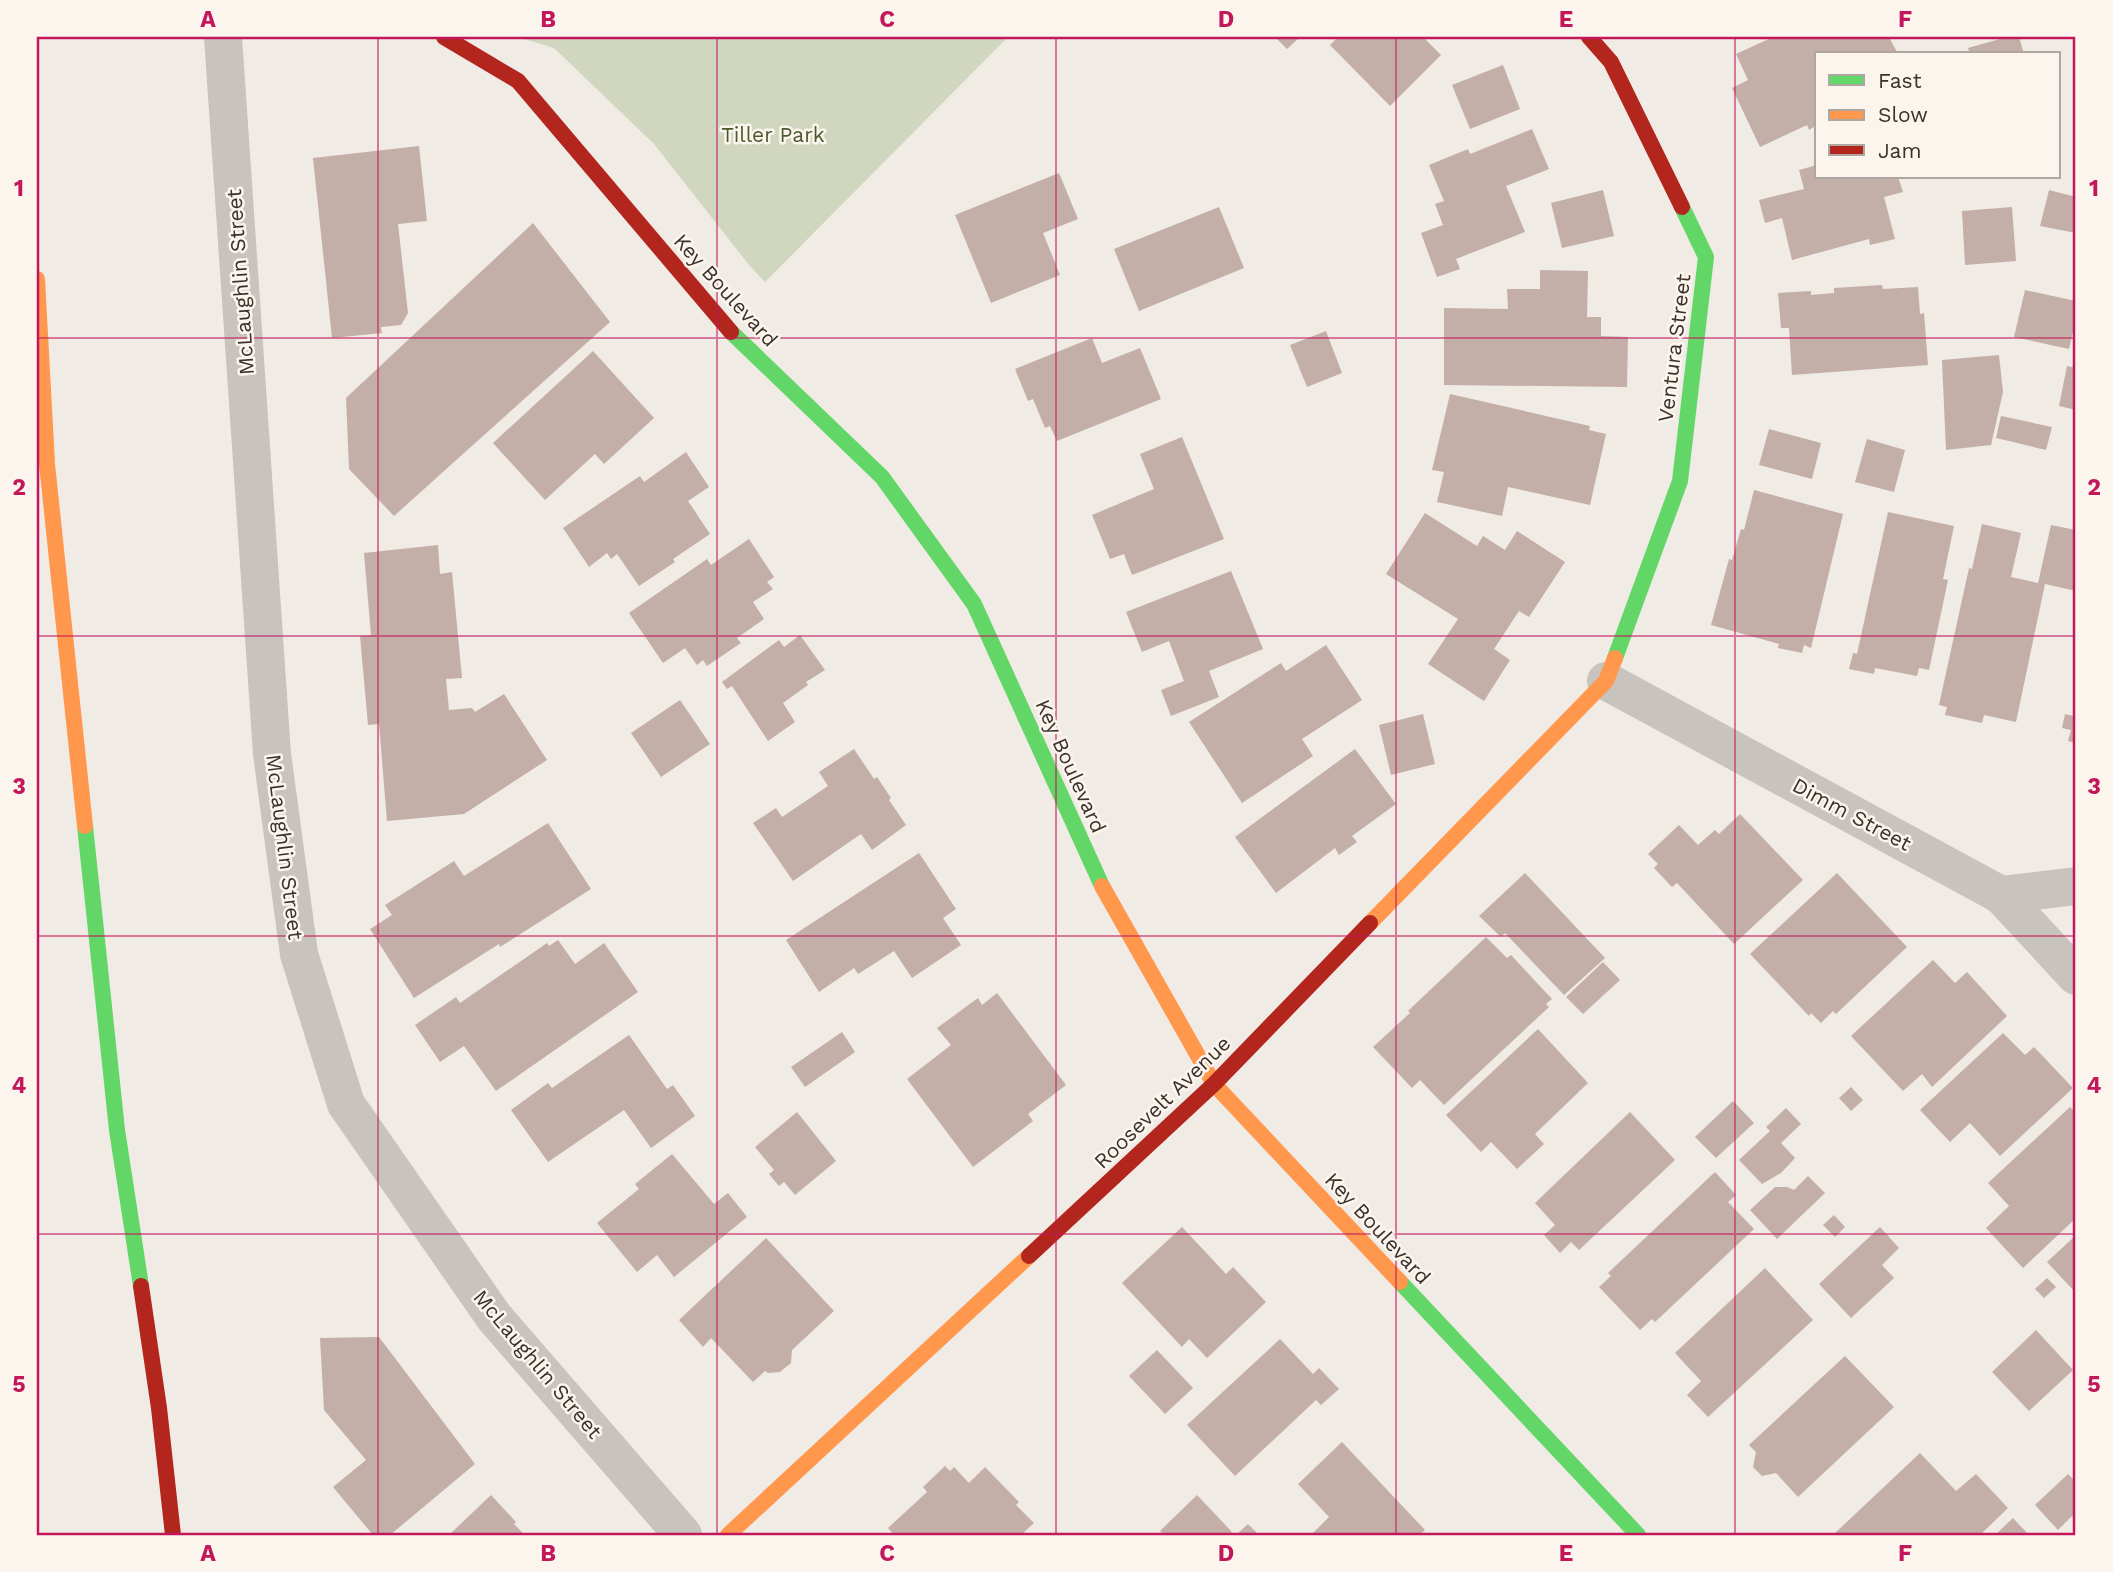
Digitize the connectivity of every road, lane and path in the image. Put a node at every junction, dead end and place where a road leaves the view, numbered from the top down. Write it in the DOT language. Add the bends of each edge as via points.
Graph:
graph roads {
  1 [pos="222,37"];
  2 [pos="444,37"];
  3 [pos="1589,37"];
  4 [pos="37,279"];
  5 [pos="1606,681"];
  6 [pos="2076,886"];
  7 [pos="2001,895"];
  8 [pos="2076,976"];
  9 [pos="1214,1084"];
  10 [pos="173,1535"];
  11 [pos="683,1535"];
  12 [pos="728,1535"];
  13 [pos="1638,1535"];
  1 -- 11 [label="street, McLaughlin Street" via="272,754 299,954 346,1104 494,1317"];
  2 -- 9 [label="main road, Key Boulevard" via="518,81 737,339 882,477 974,604 1108,899"];
  3 -- 5 [label="main road, Ventura Street" via="1611,62 1706,257 1680,481"];
  4 -- 10 [label="main road" via="47,464 116,1116"];
  5 -- 7 [label="street, Dimm Street"];
  5 -- 9 [label="main road, Roosevelt Avenue"];
  6 -- 7 [label="street"];
  7 -- 8 [label="street, Dimm Street"];
  9 -- 12 [label="main road, Roosevelt Avenue"];
  9 -- 13 [label="main road, Key Boulevard"];
}
